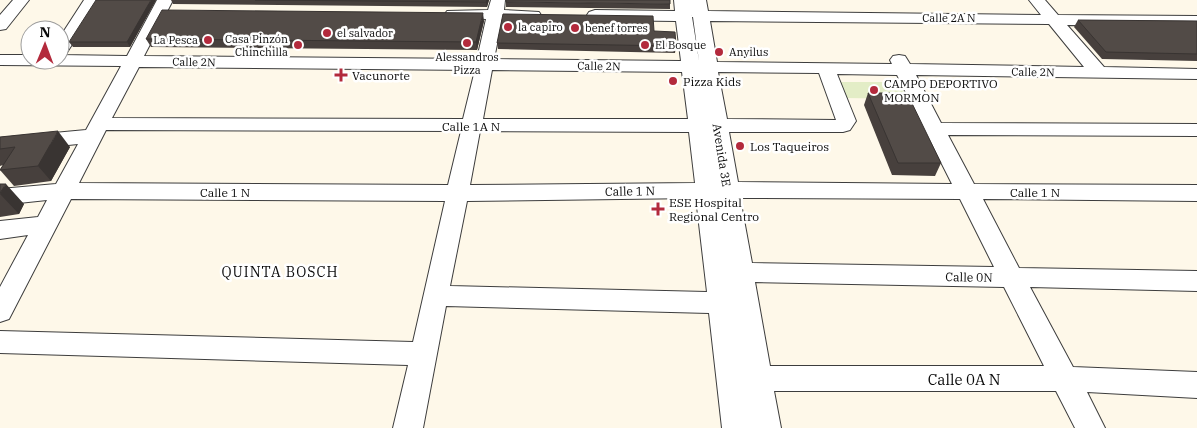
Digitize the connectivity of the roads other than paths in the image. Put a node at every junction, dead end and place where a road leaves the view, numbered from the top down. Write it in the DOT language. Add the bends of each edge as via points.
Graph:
graph roads {
  1 [pos="4,0"];
  2 [pos="22,0"];
  3 [pos="92,0"];
  4 [pos="1037,0"];
  5 [pos="0,4"];
  6 [pos="497,7"];
  7 [pos="168,8"];
  8 [pos="691,8"];
  9 [pos="436,14"];
  10 [pos="545,15"];
  11 [pos="575,15"];
  12 [pos="1052,18"];
  13 [pos="1197,20"];
  14 [pos="0,25"];
  15 [pos="70,34"];
  16 [pos="0,50"];
  17 [pos="20,50"];
  18 [pos="70,51"];
  19 [pos="135,57"];
  20 [pos="0,60"];
  21 [pos="486,60"];
  22 [pos="698,62"];
  23 [pos="1197,64"];
  24 [pos="902,65"];
  25 [pos="1094,67"];
  26 [pos="826,68"];
  27 [pos="1197,74"];
  28 [pos="472,126"];
  29 [pos="708,127"];
  30 [pos="935,129"];
  31 [pos="96,130"];
  32 [pos="1197,130"];
  33 [pos="0,145"];
  34 [pos="717,190"];
  35 [pos="64,191"];
  36 [pos="968,192"];
  37 [pos="458,193"];
  38 [pos="1197,193"];
  39 [pos="0,197"];
  40 [pos="46,225"];
  41 [pos="0,230"];
  42 [pos="741,272"];
  43 [pos="1013,278"];
  44 [pos="1197,280"];
  45 [pos="436,296"];
  46 [pos="721,303"];
  47 [pos="0,311"];
  48 [pos="0,342"];
  49 [pos="424,354"];
  50 [pos="731,378"];
  51 [pos="758,378"];
  52 [pos="1065,379"];
  53 [pos="1197,385"];
  54 [pos="408,428"];
  55 [pos="737,428"];
  56 [pos="766,428"];
  57 [pos="1090,428"];
  1 -- 5 [label="street"];
  2 -- 14 [label="street"];
  3 -- 15 [label="street"];
  4 -- 12 [label="street"];
  6 -- 9 [label="street"];
  6 -- 10 [label="street"];
  6 -- 21 [label="street"];
  7 -- 19 [label="street"];
  8 -- 11 [label="street, Calle 2A N"];
  8 -- 12 [label="street, Calle 2A N"];
  8 -- 22 [label="street, Avenida 3E"];
  12 -- 13 [label="street, Calle 2A N"];
  12 -- 25 [label="street"];
  16 -- 17 [label="street"];
  18 -- 19 [label="street, Calle 2N"];
  19 -- 20 [label="street, Calle 2N"];
  19 -- 21 [label="street, Calle 2N"];
  19 -- 31 [label="street"];
  21 -- 22 [label="street, Calle 2N"];
  21 -- 28 [label="street"];
  22 -- 24 [label="street, Calle 2N"];
  22 -- 26 [label="street, Calle 2N"];
  22 -- 29 [label="street, Avenida 3E"];
  23 -- 25 [label="street, Calle 2N"];
  24 -- 25 [label="street, Calle 2N"];
  24 -- 26 [label="street, Calle 2N"];
  24 -- 30 [label="street"];
  25 -- 27 [label="street, Calle 2N"];
  26 -- 29 [label="street, Calle 1A N" via="846,121 843,126"];
  28 -- 29 [label="street, Calle 1A N"];
  28 -- 31 [label="street, Calle 1A N"];
  28 -- 37 [label="street"];
  29 -- 34 [label="street, Avenida 3E"];
  30 -- 32 [label="street"];
  30 -- 36 [label="street"];
  31 -- 33 [label="street, Calle 1A N"];
  31 -- 35 [label="street"];
  34 -- 36 [label="street, Calle 1 N"];
  34 -- 37 [label="street, Calle 1 N"];
  34 -- 42 [label="street, Avenida 3E"];
  34 -- 46 [label="street, Avenida 3E"];
  35 -- 37 [label="street, Calle 1 N"];
  35 -- 39 [label="street, Calle 1 N"];
  35 -- 40 [label="street"];
  36 -- 38 [label="street, Calle 1 N"];
  36 -- 43 [label="street"];
  37 -- 45 [label="street"];
  40 -- 41 [label="street"];
  40 -- 47 [label="street"];
  42 -- 43 [label="street, Calle 0N"];
  42 -- 51 [label="street, Avenida 3E"];
  43 -- 44 [label="street, Calle 0N"];
  43 -- 52 [label="street"];
  45 -- 46 [label="street"];
  45 -- 49 [label="street"];
  46 -- 50 [label="street, Avenida 3E"];
  48 -- 49 [label="street"];
  49 -- 54 [label="street"];
  50 -- 51 [label="street, Calle 0A N"];
  50 -- 55 [label="street, Avenida 3E"];
  51 -- 52 [label="street, Calle 0A N"];
  51 -- 56 [label="street, Avenida 3E"];
  52 -- 53 [label="street, Calle 0A N"];
  52 -- 57 [label="street"];
}
